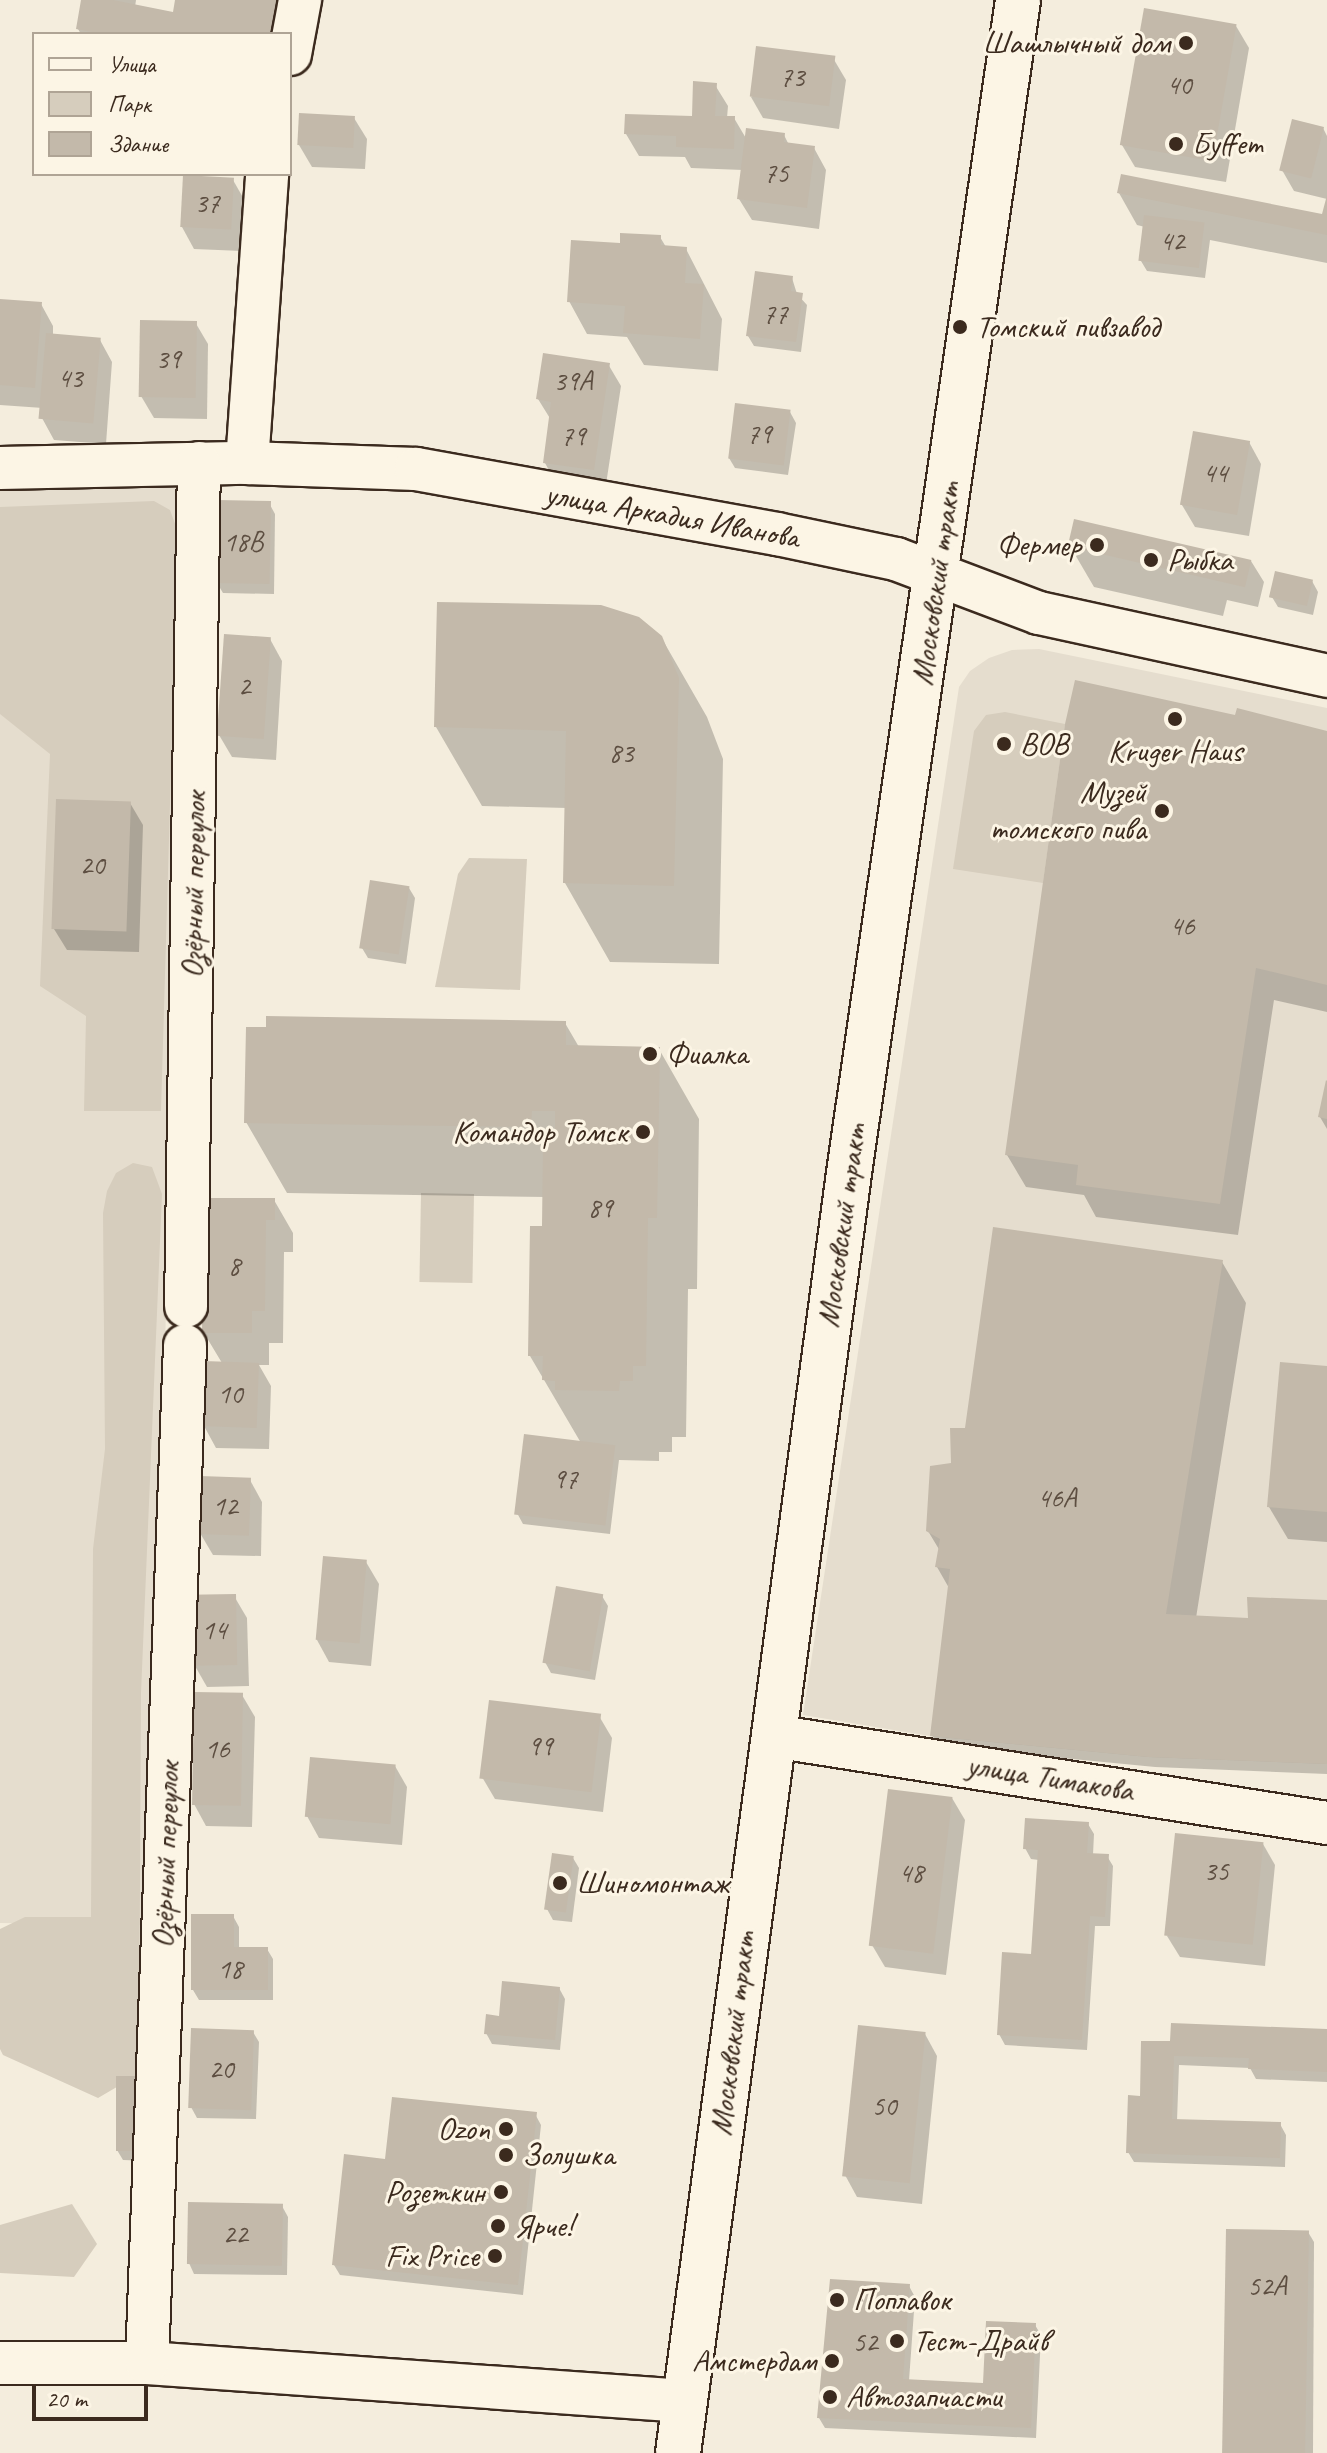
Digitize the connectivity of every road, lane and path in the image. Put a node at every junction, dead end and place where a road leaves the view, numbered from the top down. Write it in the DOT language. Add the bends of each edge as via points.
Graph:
graph roads {
  1 [pos="300,0"];
  2 [pos="1018,0"];
  3 [pos="292,43"];
  4 [pos="267,176"];
  5 [pos="199,463"];
  6 [pos="247,463"];
  7 [pos="0,468"];
  8 [pos="938,574"];
  9 [pos="1327,676"];
  10 [pos="773,1736"];
  11 [pos="1327,1823"];
  12 [pos="0,2363"];
  13 [pos="147,2363"];
  14 [pos="685,2401"];
  15 [pos="678,2453"];
  1 -- 3 [label="street"];
  2 -- 8 [label="main road, Московский тракт"];
  4 -- 6 [label="street"];
  5 -- 6 [label="street, улица Аркадия Иванова"];
  5 -- 7 [label="street, улица Аркадия Иванова"];
  5 -- 13 [label="street, Озёрный переулок" via="186,1326"];
  6 -- 8 [label="street, улица Аркадия Иванова" via="416,469 777,534 896,559"];
  8 -- 9 [label="street, улица Аркадия Иванова" via="1039,613"];
  8 -- 10 [label="main road, Московский тракт" via="873,1001"];
  10 -- 11 [label="street, улица Тимакова"];
  10 -- 14 [label="main road, Московский тракт"];
  12 -- 13 [label="street"];
  13 -- 14 [label="street"];
  14 -- 15 [label="main road, Московский тракт"];
}
